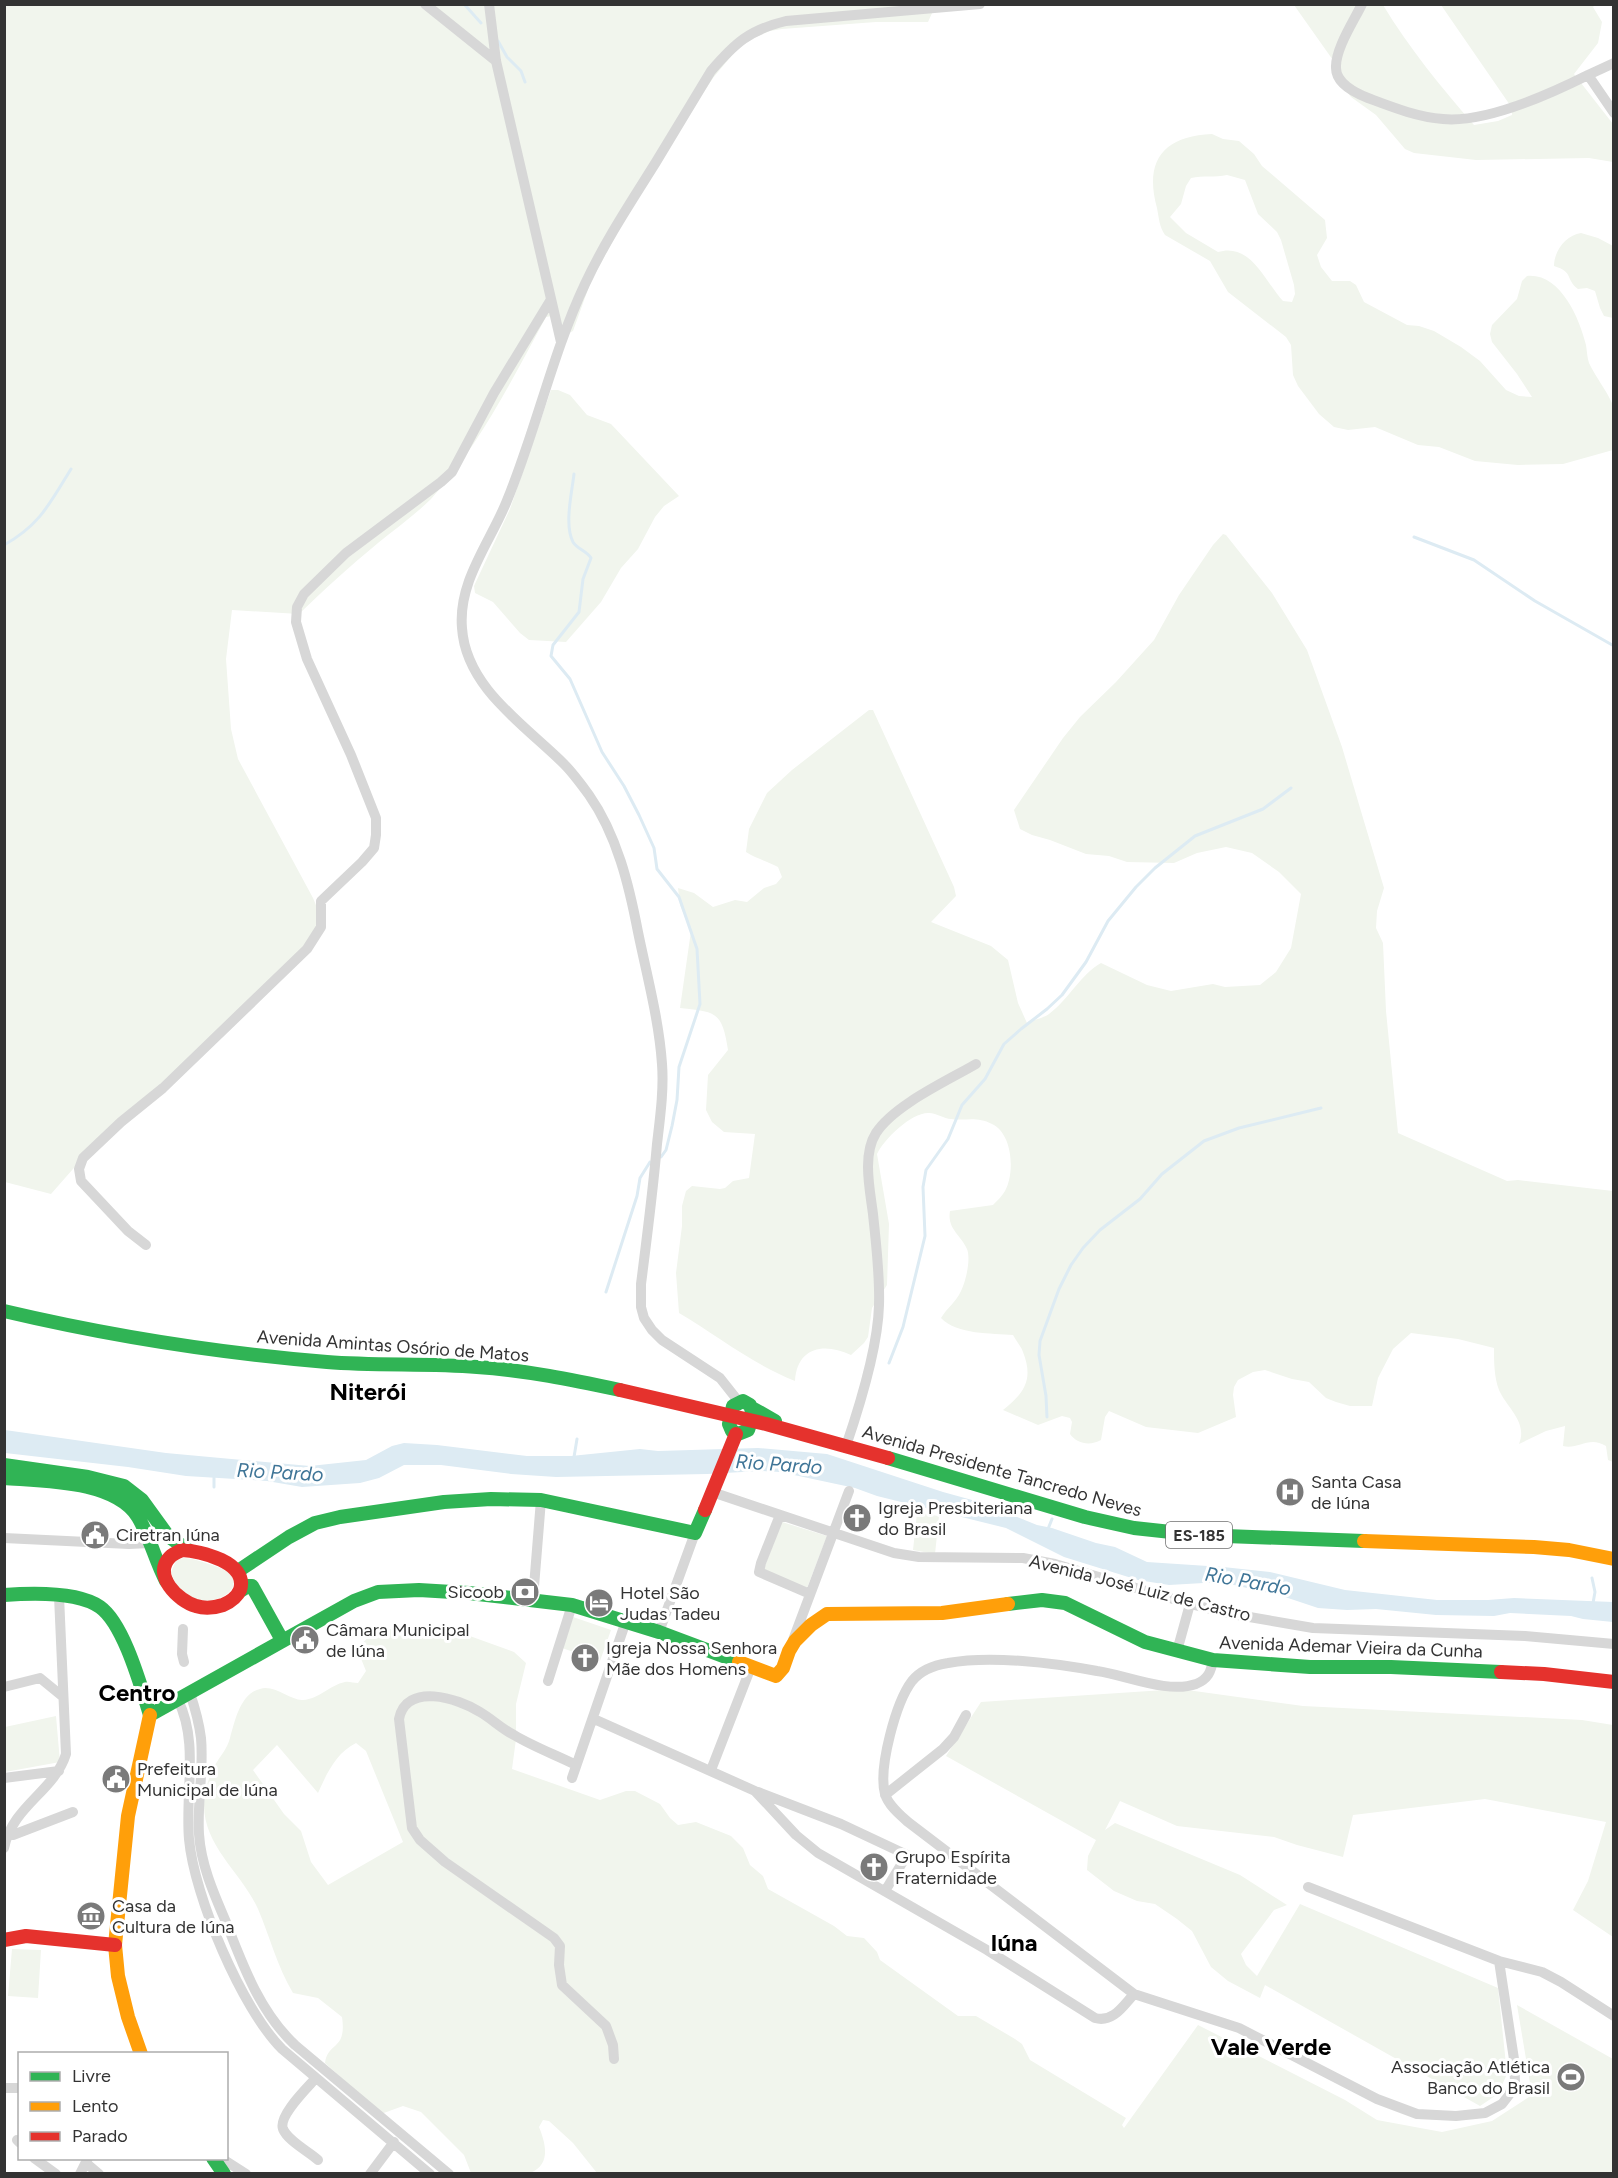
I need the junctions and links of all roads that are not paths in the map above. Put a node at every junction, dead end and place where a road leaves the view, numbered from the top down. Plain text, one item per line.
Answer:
1 (425, 4) edge
2 (489, 4) edge
3 (980, 4) edge
4 (1362, 4) edge
5 (496, 61) junction
6 (1614, 63) edge
7 (1588, 75) junction
8 (1614, 113) edge
9 (550, 301) junction
10 (561, 342) junction
11 (976, 1064) dead end
12 (146, 1245) dead end
13 (4, 1311) edge
14 (741, 1422) junction
15 (796, 1433) junction
16 (846, 1446) junction
17 (4, 1465) edge
18 (4, 1478) edge
19 (849, 1491) dead end
20 (712, 1492) junction
21 (541, 1500) junction
22 (780, 1515) junction
23 (834, 1532) junction
24 (695, 1533) junction
25 (4, 1538) edge
26 (150, 1543) junction
27 (188, 1550) junction
28 (1614, 1559) edge
29 (238, 1571) junction
30 (166, 1581) junction
31 (240, 1591) junction
32 (810, 1594) junction
33 (4, 1595) edge
34 (37, 1596) junction
35 (59, 1596) junction
36 (533, 1599) junction
37 (4, 1603) edge
38 (1190, 1604) junction
39 (573, 1605) junction
40 (627, 1621) junction
41 (183, 1629) dead end
42 (659, 1632) junction
43 (282, 1640) junction
44 (1614, 1644) edge
45 (790, 1649) junction
46 (1177, 1651) junction
47 (1213, 1660) junction
48 (184, 1662) dead end
49 (751, 1667) junction
50 (548, 1680) dead end
51 (1614, 1682) edge
52 (4, 1687) edge
53 (62, 1696) junction
54 (184, 1696) junction
55 (150, 1715) junction
56 (966, 1715) dead end
57 (594, 1719) junction
58 (576, 1765) junction
59 (711, 1770) junction
60 (59, 1771) junction
61 (4, 1778) edge
62 (572, 1778) dead end
63 (755, 1791) junction
64 (885, 1795) junction
65 (74, 1812) dead end
66 (7, 1834) junction
67 (4, 1848) edge
68 (1308, 1887) dead end
69 (885, 1891) junction
70 (4, 1940) edge
71 (115, 1945) junction
72 (1499, 1961) junction
73 (1134, 1994) junction
74 (1614, 2016) edge
75 (140, 2052) edge
76 (614, 2059) dead end
77 (315, 2079) junction
78 (394, 2142) junction
79 (36, 2160) edge
80 (214, 2160) edge
81 (224, 2160) edge
82 (318, 2160) dead end
83 (87, 2161) edge
84 (56, 2174) edge
85 (80, 2174) edge
86 (99, 2174) edge
87 (224, 2174) edge
88 (246, 2174) edge
89 (370, 2174) edge
90 (430, 2174) edge
91 (449, 2174) edge

1 - 5 street
2 - 5 street
3 - 10 street
4 - 7 street
5 - 9 street
6 - 7 street
7 - 8 street
9 - 10 street
9 - 12 street
10 - 14 street
11 - 16 street
13 - 14 street, Avenida Amintas Osório de Matos
14 - 15 street
14 - 15 street
14 - 20 street
15 - 16 street, Avenida Presidente Tancredo Neves / ES-185
16 - 28 street, Avenida Presidente Tancredo Neves / ES-185
17 - 27 street
18 - 26 street
19 - 23 street
20 - 22 street, Avenida José Luiz de Castro
20 - 24 street
21 - 24 street
21 - 29 street
21 - 36 street
22 - 23 street, Avenida José Luiz de Castro
22 - 32 street
23 - 32 street
23 - 38 street, Avenida José Luiz de Castro
24 - 42 street
25 - 26 street
26 - 30 street
27 - 29 street
27 - 30 street
29 - 31 street
30 - 31 street
31 - 43 street
32 - 45 street
33 - 34 street
34 - 35 street
34 - 37 street
35 - 53 street
35 - 55 street
36 - 39 street
36 - 43 street
38 - 44 street, Avenida José Luiz de Castro
38 - 46 street
39 - 40 street
39 - 50 street
40 - 42 street
40 - 57 street
41 - 48 street
42 - 49 street
43 - 54 street
45 - 46 street, Avenida Ademar Vieira da Cunha
45 - 49 street
46 - 47 street, Avenida Ademar Vieira da Cunha
47 - 51 street, Avenida Ademar Vieira da Cunha
47 - 64 street
49 - 59 street
52 - 53 street
53 - 60 street
54 - 55 street
54 - 77 street
54 - 91 street
55 - 71 street
56 - 64 street
57 - 58 street
57 - 59 street
58 - 62 street
58 - 76 street
59 - 63 street
60 - 61 street
60 - 66 street
63 - 69 street
63 - 69 street
64 - 73 street
65 - 66 street
66 - 67 street
68 - 72 street
69 - 73 street
70 - 71 street
71 - 75 street
72 - 73 street
72 - 74 street
77 - 78 street
77 - 82 street
78 - 89 street
78 - 90 street
79 - 84 street
80 - 87 street
81 - 88 street
83 - 85 street
83 - 86 street

